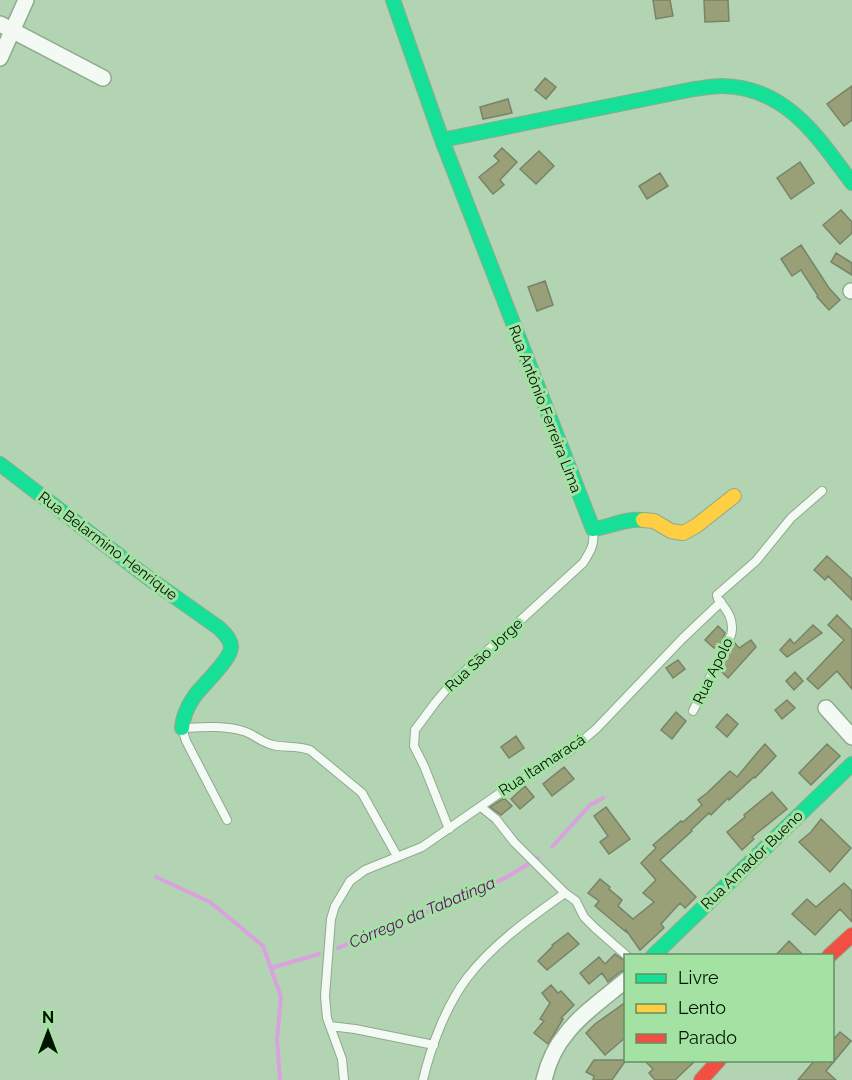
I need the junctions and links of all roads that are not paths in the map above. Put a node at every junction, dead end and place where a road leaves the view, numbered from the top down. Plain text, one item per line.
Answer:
1 (26, 0) edge
2 (393, 0) edge
3 (6, 27) edge
4 (0, 58) edge
5 (103, 78) dead end
6 (441, 140) junction
7 (852, 183) edge
8 (0, 464) edge
9 (822, 491) dead end
10 (734, 496) dead end
11 (593, 529) junction
12 (719, 600) junction
13 (826, 708) dead end
14 (693, 711) dead end
15 (182, 728) junction
16 (852, 736) edge
17 (852, 764) edge
18 (481, 807) junction
19 (227, 820) dead end
20 (448, 829) junction
21 (397, 856) junction
22 (565, 893) junction
23 (852, 935) edge
24 (625, 954) edge
25 (655, 954) edge
26 (832, 954) edge
27 (624, 982) edge
28 (330, 1026) junction
29 (434, 1045) junction
30 (716, 1062) edge
31 (344, 1080) edge
32 (423, 1080) edge
33 (544, 1080) edge
34 (701, 1080) edge

1 - 3 street
2 - 6 street, Rua Antônio Ferreira Lima
3 - 4 street
3 - 5 street
6 - 7 street
6 - 11 street, Rua Antônio Ferreira Lima
8 - 15 street, Rua Belarmino Henrique
9 - 12 lane, Rua Itamaracá
10 - 11 street
11 - 20 lane, Rua São Jorge
12 - 14 lane, Rua Apolo
12 - 18 lane, Rua Itamaracá
13 - 16 street
15 - 19 lane
15 - 21 lane
17 - 25 street, Rua Amador Bueno
18 - 20 lane, Rua Itamaracá
18 - 22 lane
20 - 21 lane, Rua Itamaracá
21 - 28 lane, Rua Itamaracá
22 - 24 lane
22 - 29 lane
23 - 26 street
27 - 33 street
28 - 29 lane
28 - 31 lane
29 - 32 lane
30 - 34 street

